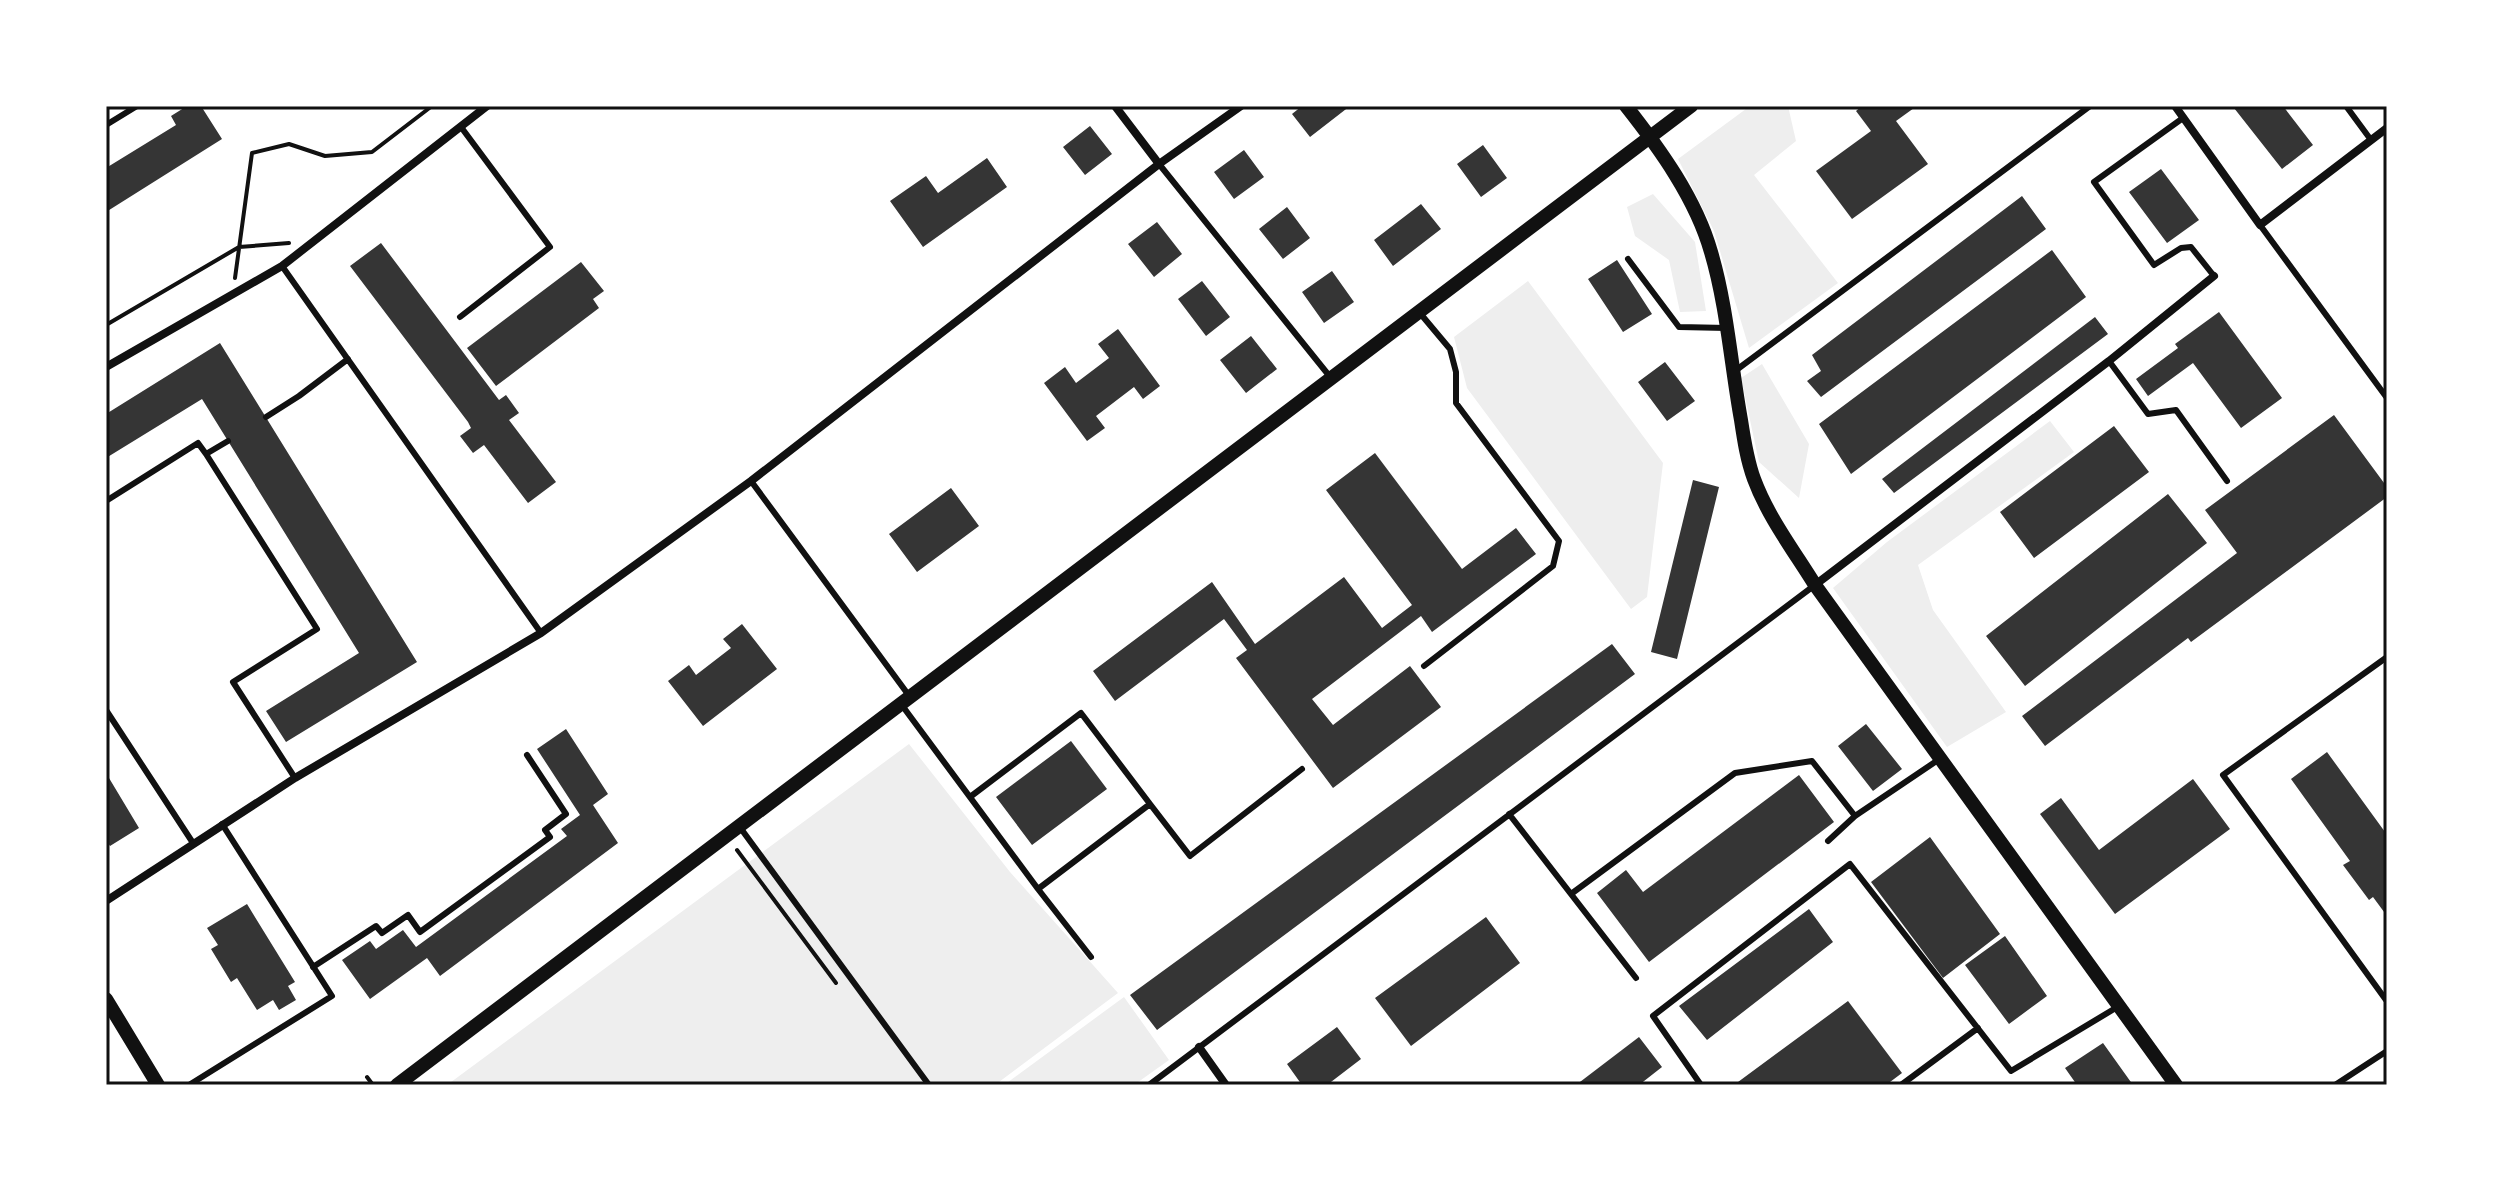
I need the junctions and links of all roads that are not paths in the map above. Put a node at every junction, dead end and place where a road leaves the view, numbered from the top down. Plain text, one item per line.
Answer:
1 (137, 106) edge
2 (487, 106) edge
3 (1115, 106) edge
4 (1241, 106) edge
5 (1626, 106) edge
6 (1691, 106) edge
7 (2090, 106) edge
8 (2175, 106) edge
9 (2346, 106) edge
10 (2183, 118) junction
11 (106, 125) edge
12 (461, 127) junction
13 (2387, 128) edge
14 (1650, 136) junction
15 (2371, 140) junction
16 (1159, 164) junction
17 (2260, 225) junction
18 (1628, 259) dead end
19 (282, 266) junction
20 (2214, 276) joint
21 (1419, 312) junction
22 (460, 317) dead end
23 (1727, 328) junction
24 (348, 359) junction
25 (2109, 361) junction
26 (106, 367) edge
27 (1733, 374) junction
28 (1331, 378) junction
29 (2387, 398) edge
30 (266, 417) dead end
31 (228, 441) dead end
32 (206, 454) junction
33 (751, 481) junction
34 (2227, 481) dead end
35 (106, 501) edge
36 (1815, 585) junction
37 (541, 633) junction
38 (2387, 657) edge
39 (1424, 666) dead end
40 (906, 700) junction
41 (106, 710) edge
42 (527, 755) dead end
43 (1940, 758) junction
44 (1302, 769) dead end
45 (295, 778) junction
46 (970, 797) junction
47 (1150, 804) junction
48 (1509, 814) junction
49 (1855, 816) junction
50 (222, 824) junction
51 (739, 826) junction
52 (1828, 841) dead end
53 (193, 843) junction
54 (1038, 889) junction
55 (1571, 894) junction
56 (106, 901) edge
57 (1091, 957) dead end
58 (313, 967) junction
59 (1636, 978) dead end
60 (106, 999) edge
61 (2386, 1000) edge
62 (2119, 1006) junction
63 (1978, 1028) junction
64 (1199, 1047) junction
65 (2387, 1051) edge
66 (158, 1085) edge
67 (189, 1085) edge
68 (397, 1085) edge
69 (929, 1085) edge
70 (1149, 1085) edge
71 (1226, 1085) edge
72 (1701, 1085) edge
73 (1901, 1085) edge
74 (2176, 1085) edge
75 (2335, 1085) edge

1 - 11 lane
2 - 12 street
3 - 16 street
4 - 16 street
5 - 14 street
6 - 14 street
7 - 27 lane
8 - 10 street
9 - 15 lane
10 - 17 street
10 - 20 lane
12 - 19 street
12 - 22 lane
13 - 15 street
14 - 21 street
14 - 23 street
15 - 17 street
16 - 28 lane
16 - 33 street
17 - 29 lane
18 - 23 lane
19 - 24 lane
19 - 26 street
20 - 25 street
21 - 28 street
21 - 39 lane
23 - 27 street
24 - 30 lane
24 - 37 lane
25 - 34 lane
25 - 36 street
27 - 36 street
28 - 40 street
31 - 32 lane
32 - 35 lane
32 - 45 lane
33 - 37 street
33 - 40 lane
36 - 43 street
36 - 48 lane
37 - 45 street
38 - 61 lane
40 - 46 lane
40 - 51 street
41 - 53 lane
42 - 58 lane
43 - 49 lane
43 - 62 street
44 - 47 lane
45 - 50 street
46 - 47 lane
46 - 54 lane
47 - 54 lane
48 - 55 lane
48 - 64 lane
49 - 52 lane
49 - 55 lane
50 - 53 street
50 - 58 lane
51 - 68 street
51 - 69 lane
53 - 56 street
54 - 57 lane
55 - 59 lane
58 - 67 lane
60 - 66 street
62 - 63 lane
62 - 74 street
63 - 72 lane
63 - 73 lane
64 - 70 lane
64 - 71 street
65 - 75 lane

